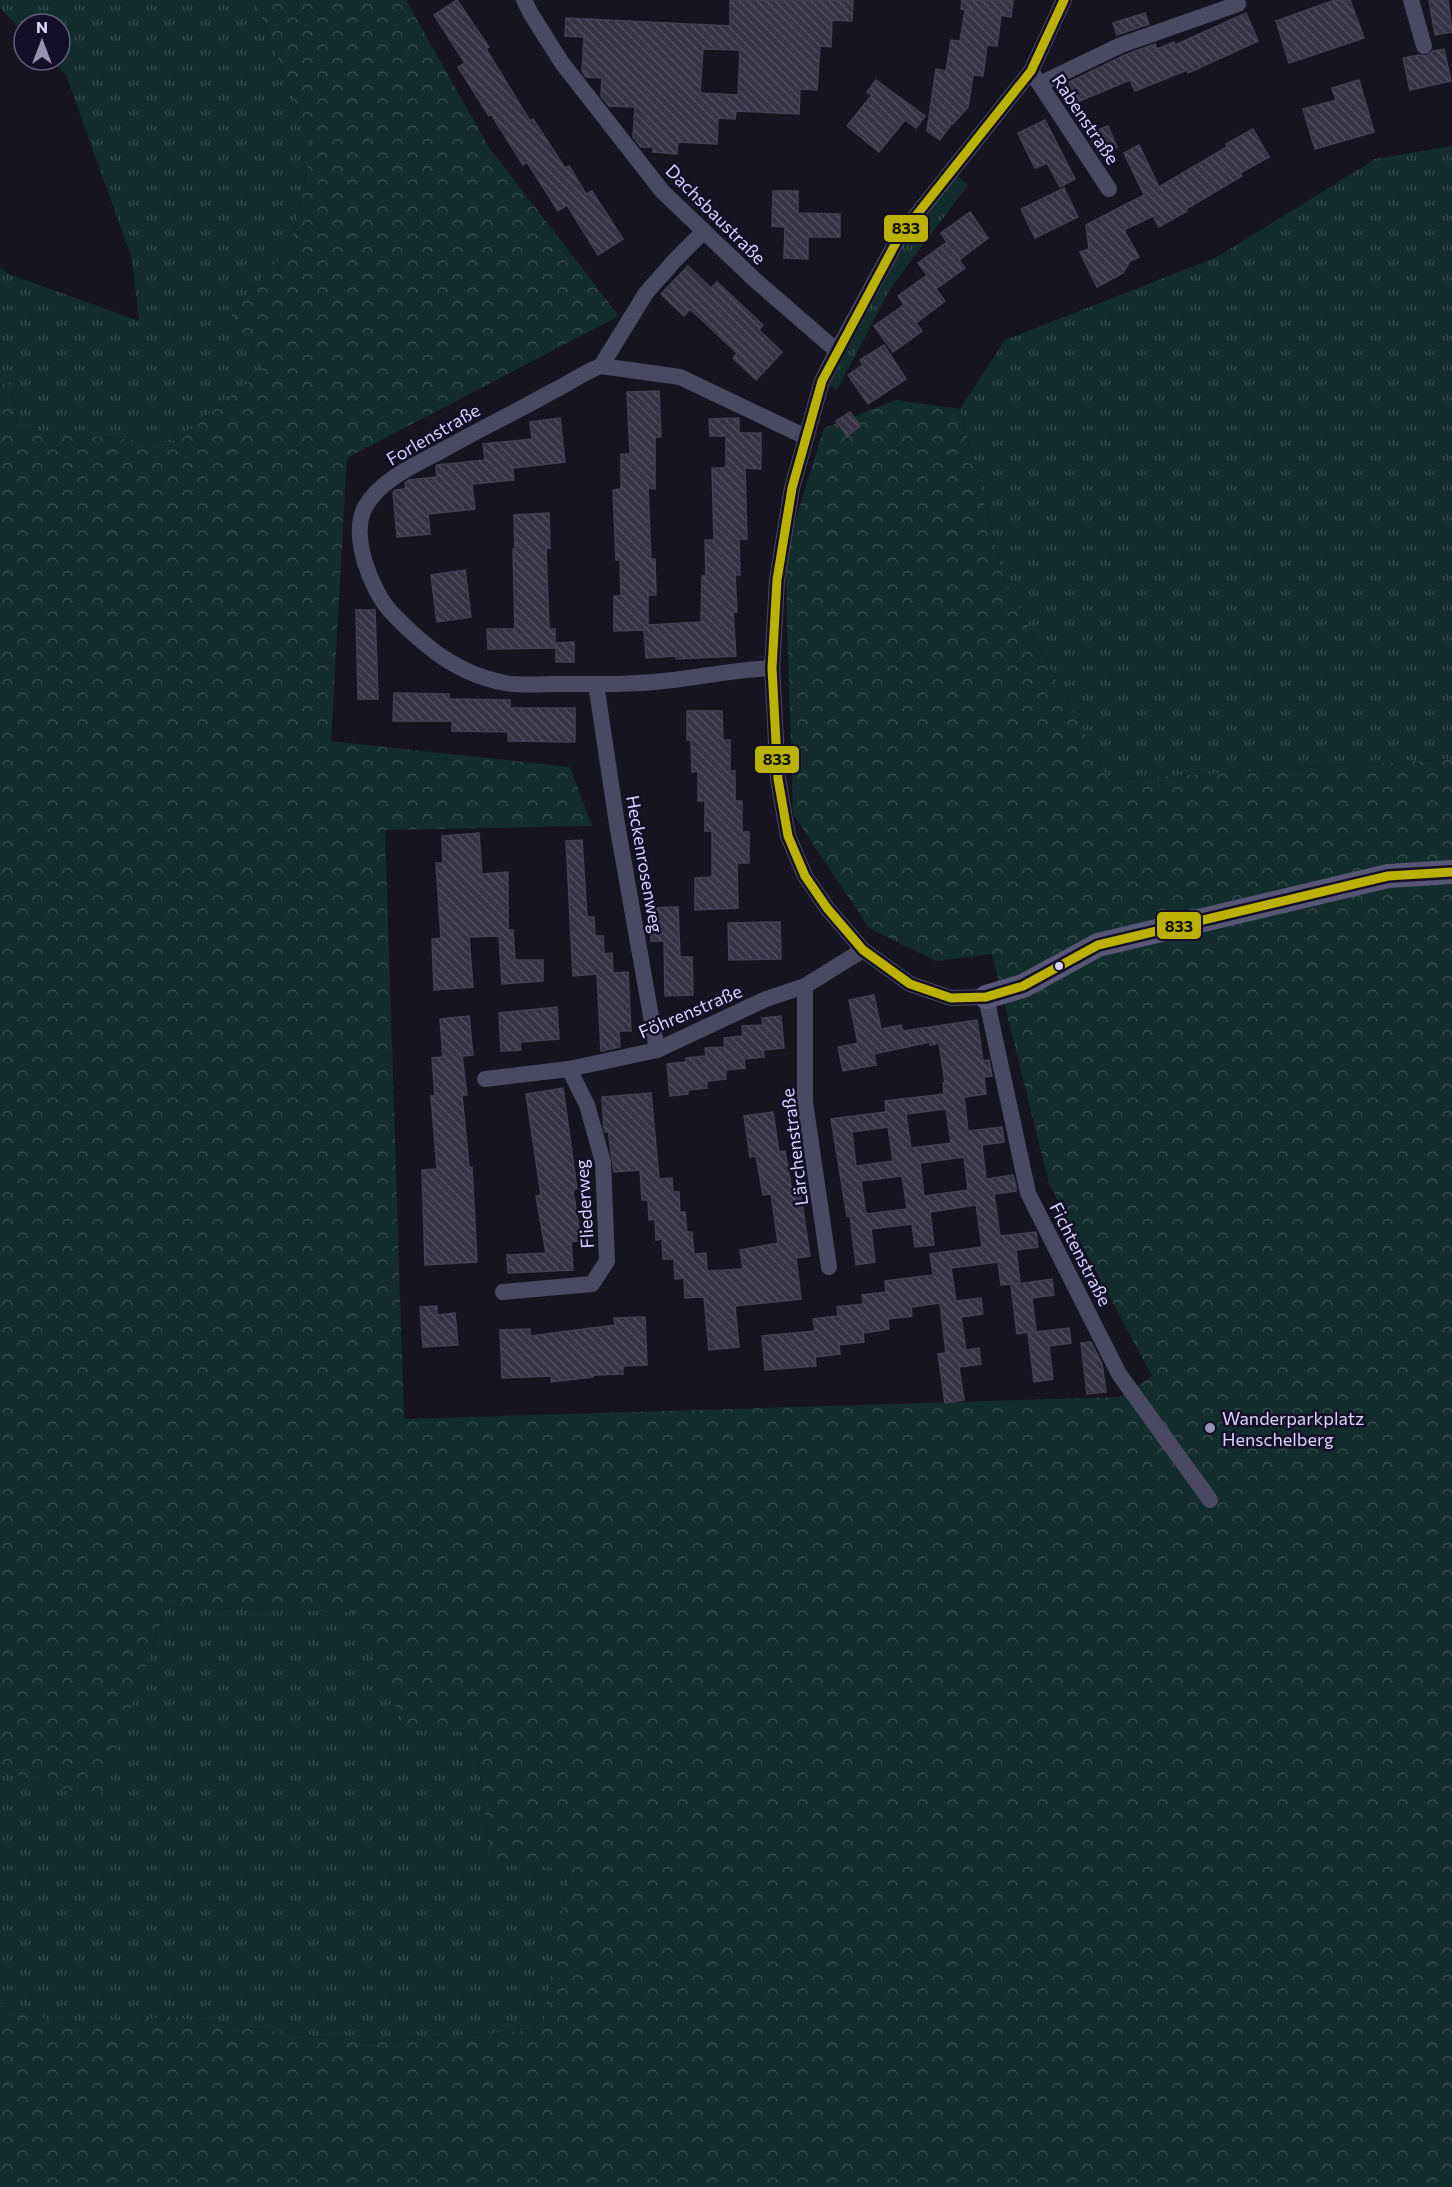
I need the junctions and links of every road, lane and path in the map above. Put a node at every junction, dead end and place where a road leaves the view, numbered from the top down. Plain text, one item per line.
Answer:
1 (524, 0) edge
2 (1064, 0) edge
3 (1411, 0) edge
4 (1238, 4) dead end
5 (1424, 46) dead end
6 (1035, 77) junction
7 (1109, 189) dead end
8 (704, 231) junction
9 (837, 351) junction
10 (601, 366) junction
11 (806, 436) junction
12 (772, 668) junction
13 (596, 684) junction
14 (1452, 872) edge
15 (863, 950) junction
16 (805, 986) junction
17 (986, 997) junction
18 (657, 1050) junction
19 (569, 1069) junction
20 (485, 1079) dead end
21 (829, 1267) dead end
22 (503, 1292) dead end
23 (1210, 1500) dead end

1 - 8 street, Dachsbaustraße
2 - 6 street
3 - 5 street
4 - 6 street
6 - 7 street, Rabenstraße
6 - 9 street
8 - 9 street, Dachsbaustraße
8 - 10 street
9 - 11 street
10 - 11 street
10 - 13 street, Forlenstraße
11 - 12 street
12 - 13 street, Forlenstraße
12 - 15 street
13 - 18 street, Heckenrosenweg
14 - 17 street
15 - 16 street, Föhrenstraße
15 - 17 street
16 - 18 street, Föhrenstraße
16 - 21 street, Lärchenstraße
17 - 23 street, Fichtenstraße
18 - 19 street, Föhrenstraße
19 - 20 street, Föhrenstraße
19 - 22 street, Fliederweg

